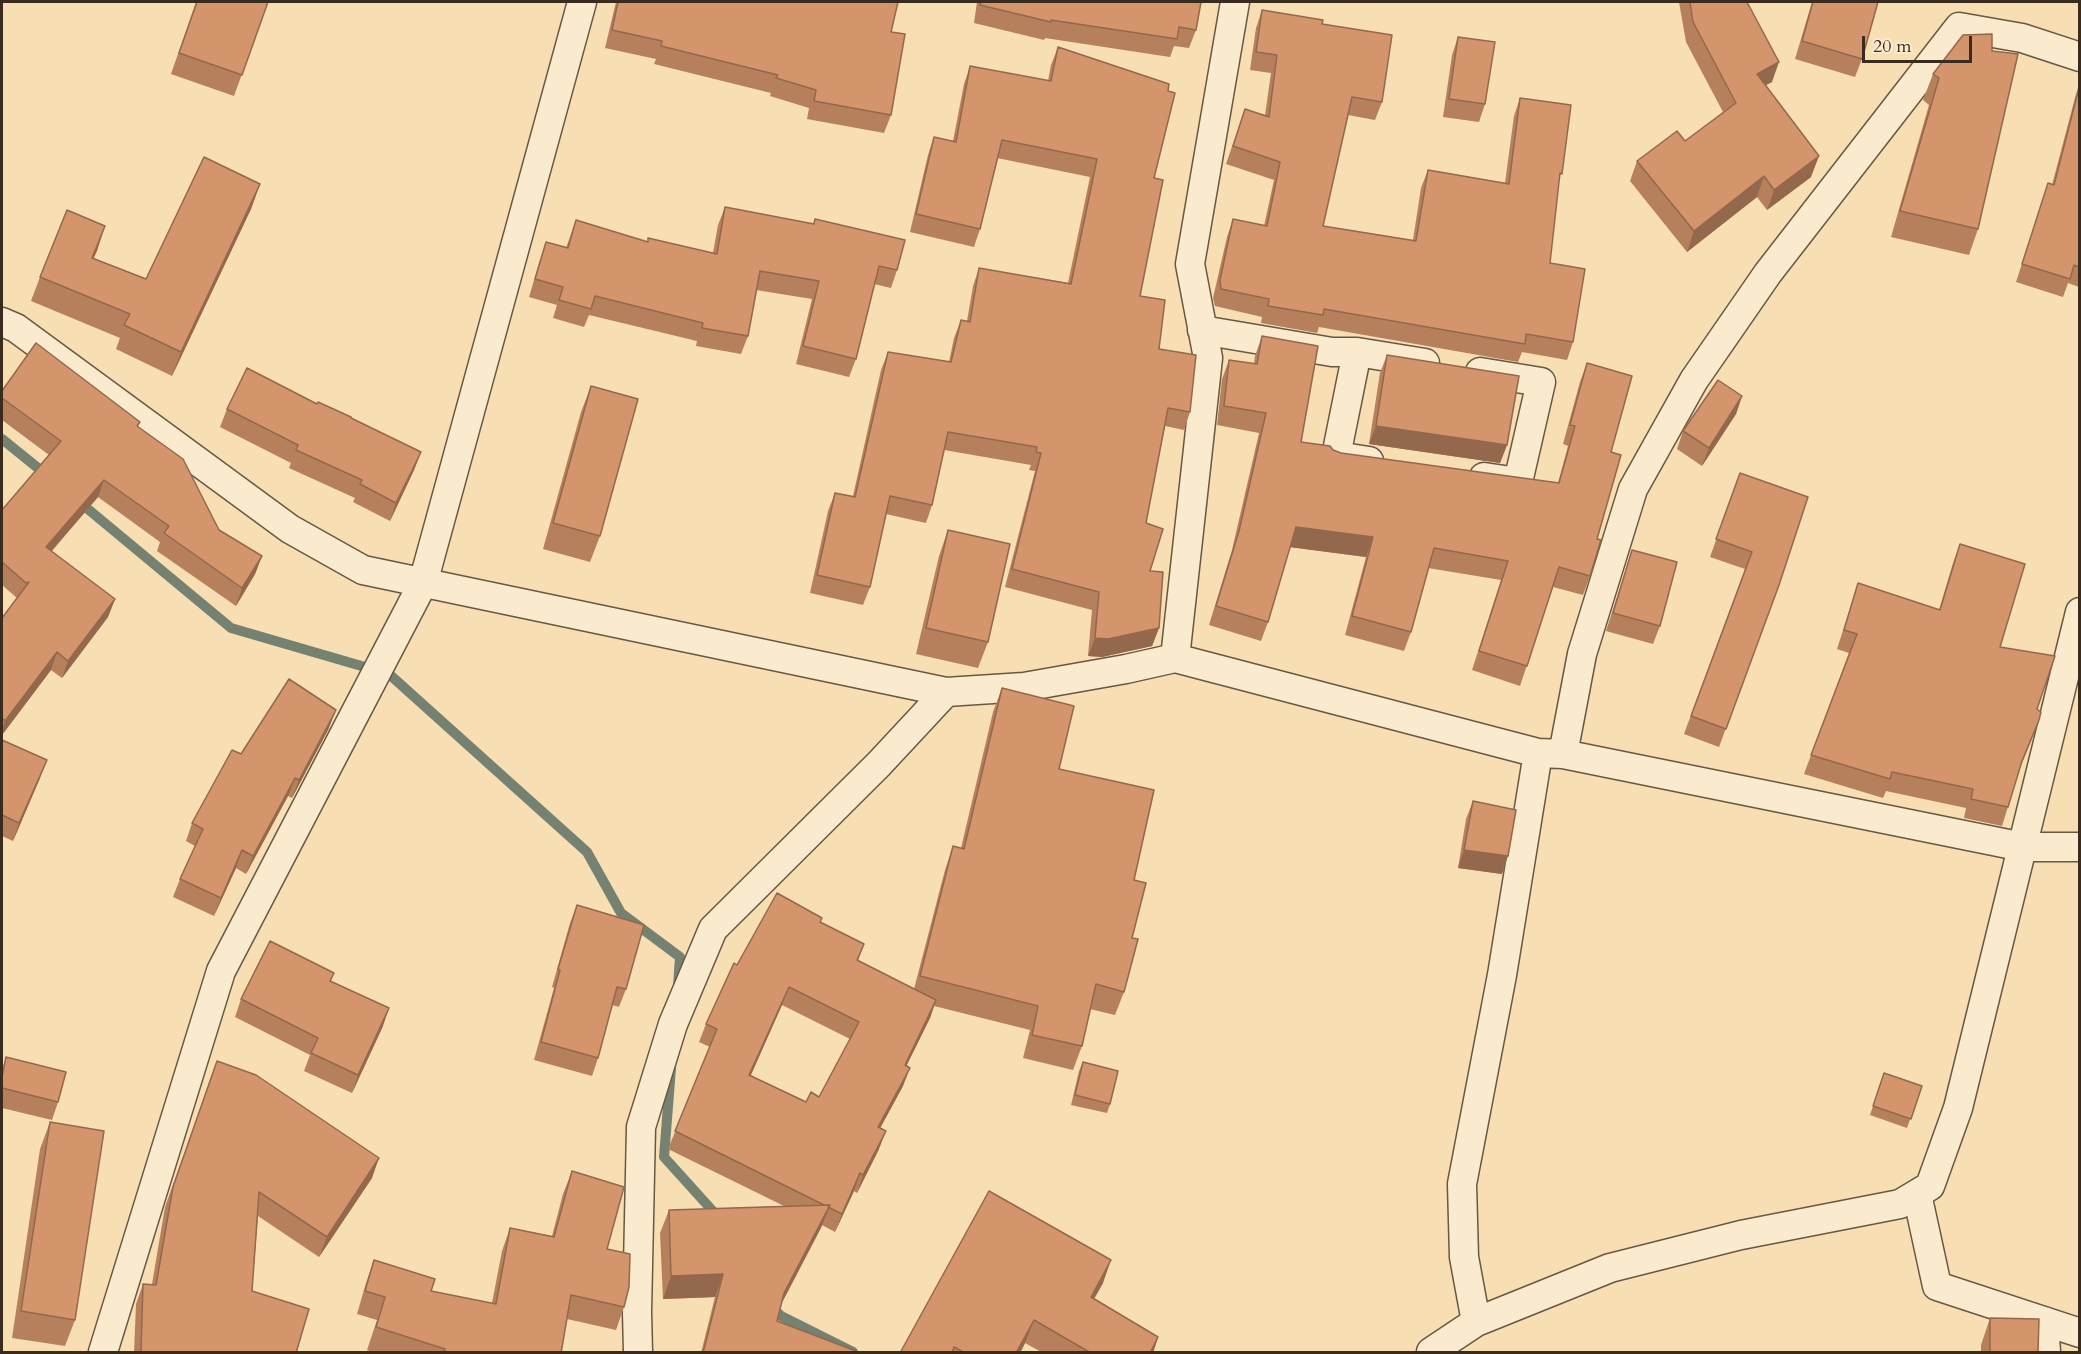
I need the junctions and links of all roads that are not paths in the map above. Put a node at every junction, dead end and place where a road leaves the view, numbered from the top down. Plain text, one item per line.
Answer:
1 (582, 2) edge
2 (1235, 2) edge
3 (2079, 57) edge
4 (2, 322) edge
5 (1202, 330) junction
6 (1357, 352) junction
7 (1393, 464) edge
8 (1461, 474) edge
9 (423, 583) junction
10 (2079, 612) edge
11 (1175, 658) junction
12 (946, 692) junction
13 (1550, 754) junction
14 (2023, 847) junction
15 (2079, 847) edge
16 (1917, 1194) junction
17 (1476, 1322) junction
18 (2044, 1322) junction
19 (2079, 1333) edge
20 (104, 1353) edge
21 (638, 1353) edge
22 (1431, 1353) edge
23 (2046, 1353) edge

1 - 9 street
2 - 5 street
3 - 13 street
4 - 9 street
5 - 6 street
5 - 11 street
6 - 7 street
6 - 8 street
9 - 12 street
9 - 20 street
10 - 14 street
11 - 12 street
11 - 13 street
12 - 21 street
13 - 14 street
13 - 17 street
14 - 15 street
14 - 16 street
16 - 17 street
16 - 18 street
17 - 22 street
18 - 19 street
18 - 23 street

